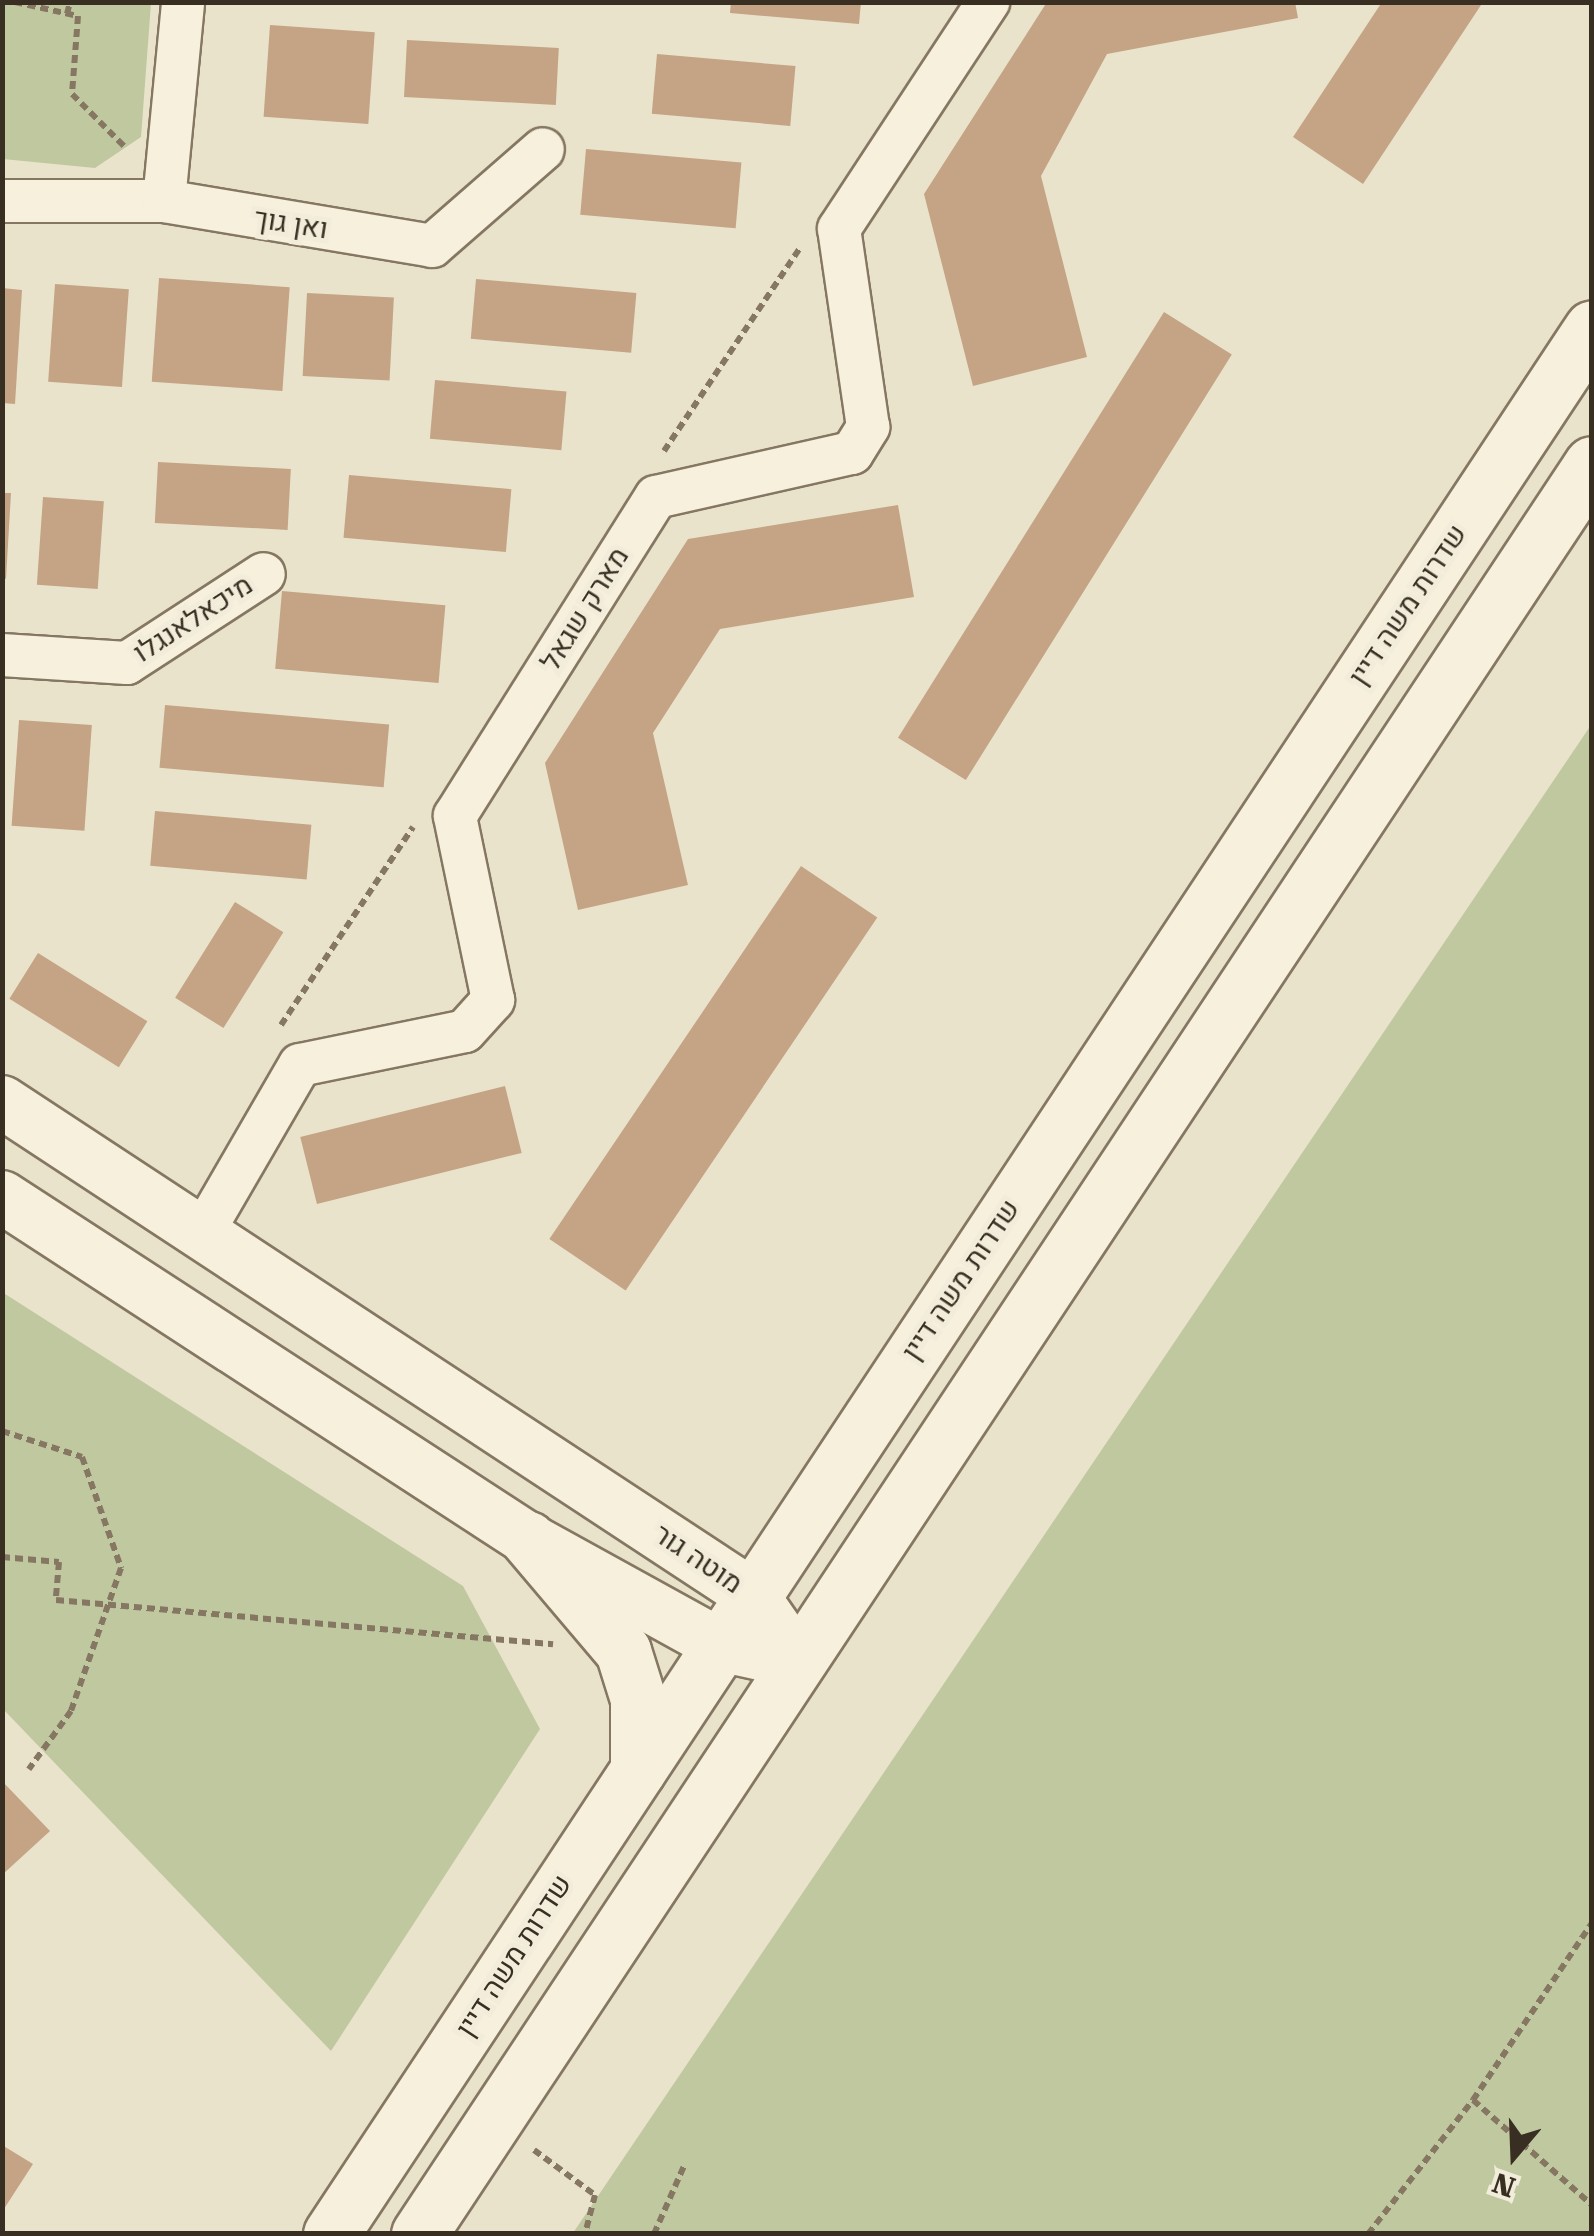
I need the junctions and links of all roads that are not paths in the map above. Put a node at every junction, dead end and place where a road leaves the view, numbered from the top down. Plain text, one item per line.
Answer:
1 (183, 2) edge
2 (988, 2) edge
3 (543, 149) dead end
4 (166, 184) junction
5 (2, 201) edge
6 (1592, 328) edge
7 (1592, 464) edge
8 (264, 574) dead end
9 (2, 656) edge
10 (2, 1102) edge
11 (2, 1196) edge
12 (203, 1232) junction
13 (528, 1539) junction
14 (752, 1596) junction
15 (720, 1645) junction
16 (798, 1662) junction
17 (638, 1770) junction
18 (331, 2234) edge
19 (420, 2234) edge

1 - 4 street
2 - 12 street, מארק שגאל
3 - 4 street, ואן גוך
4 - 5 street, ואן גוך
6 - 14 main road, שדרות משה דיין
7 - 16 main road
8 - 9 street, מיכאלאנגלו
10 - 12 street, מוטה גור
11 - 13 street
12 - 14 street, מוטה גור
13 - 15 street
13 - 17 main road
14 - 15 main road, שדרות משה דיין
14 - 16 street, מוטה גור
15 - 16 street
15 - 17 main road, שדרות משה דיין
16 - 19 main road
17 - 18 main road, שדרות משה דיין

